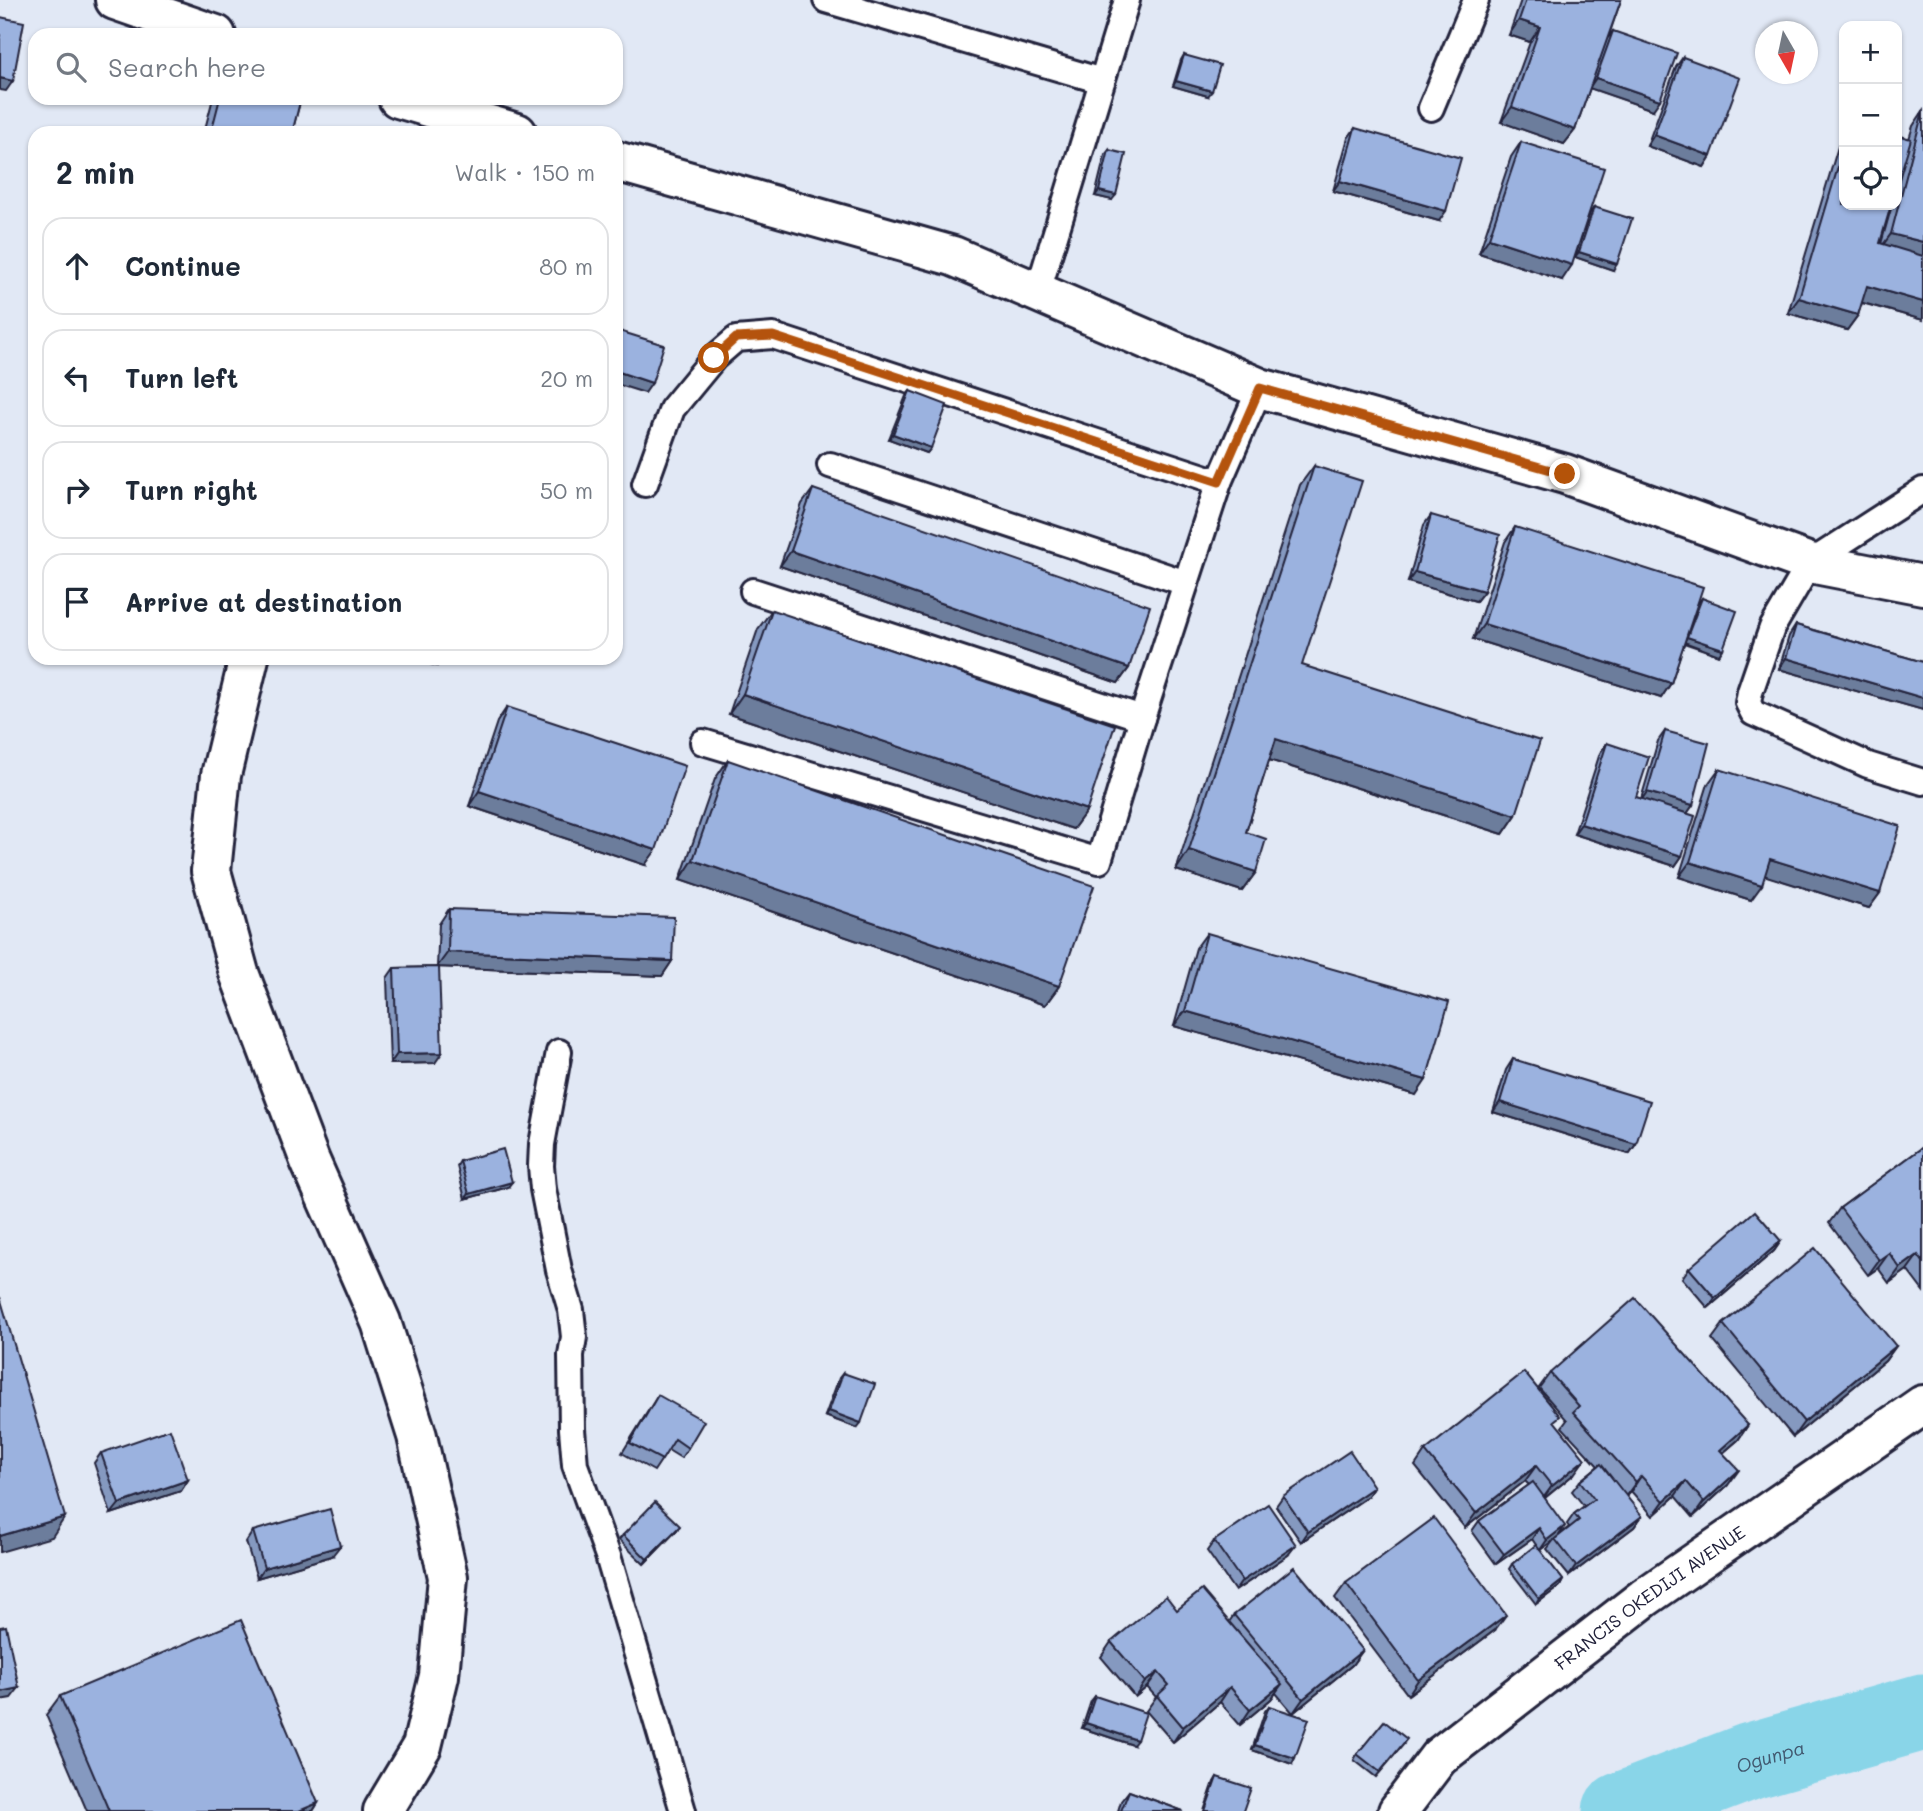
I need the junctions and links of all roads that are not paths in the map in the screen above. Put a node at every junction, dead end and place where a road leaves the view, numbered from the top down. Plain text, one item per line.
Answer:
1 (115, 0) edge
2 (827, 0) edge
3 (1127, 0) edge
4 (1476, 0) edge
5 (196, 28) edge
6 (1102, 81) junction
7 (1431, 108) dead end
8 (409, 112) edge
9 (481, 126) edge
10 (623, 163) edge
11 (1038, 291) junction
12 (1260, 388) junction
13 (830, 465) dead end
14 (1219, 482) junction
15 (645, 484) dead end
16 (1923, 491) edge
17 (1810, 563) junction
18 (1186, 583) junction
19 (1923, 585) edge
20 (753, 591) dead end
21 (247, 665) edge
22 (1142, 718) junction
23 (703, 742) dead end
24 (1923, 782) edge
25 (559, 1052) dead end
26 (1923, 1405) edge
27 (383, 1811) edge
28 (684, 1811) edge
29 (1398, 1811) edge

1 - 5 street
2 - 6 lane
3 - 6 lane
4 - 7 lane
6 - 11 lane
8 - 9 street
10 - 11 street
11 - 12 street
12 - 14 lane
12 - 17 street
13 - 18 lane
14 - 15 lane
14 - 18 lane
16 - 17 lane
17 - 19 street
17 - 24 lane
18 - 22 lane
20 - 22 lane
21 - 27 street
22 - 23 lane
25 - 28 lane
26 - 29 street, FRANCIS OKEDIJI AVENUE

